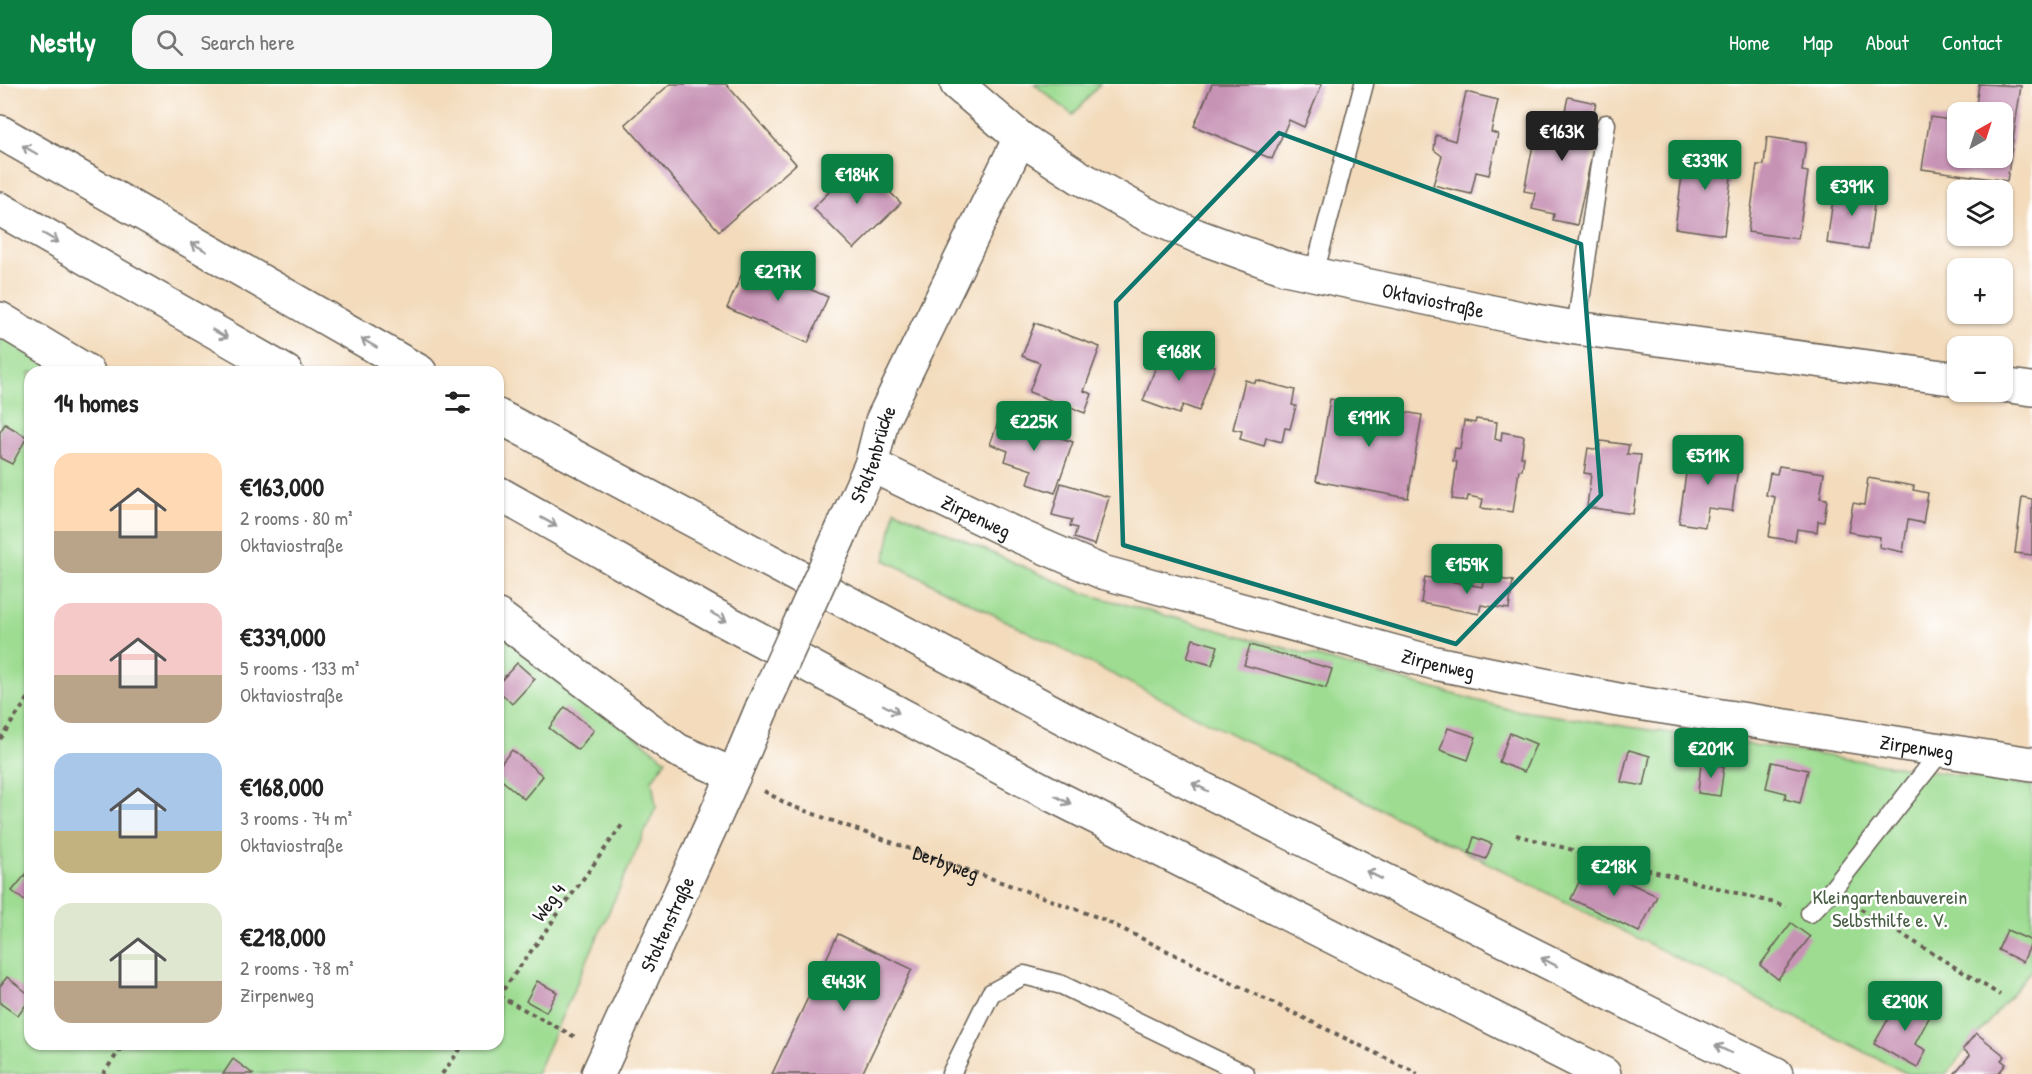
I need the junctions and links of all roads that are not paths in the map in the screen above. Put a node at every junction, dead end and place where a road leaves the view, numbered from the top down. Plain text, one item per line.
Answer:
1 (957, 84) edge
2 (1364, 84) edge
3 (1606, 124) dead end
4 (0, 132) edge
5 (1020, 138) junction
6 (0, 208) edge
7 (1314, 274) junction
8 (0, 319) edge
9 (1576, 328) junction
10 (78, 366) edge
11 (276, 366) edge
12 (410, 366) edge
13 (1947, 378) edge
14 (2013, 386) edge
15 (2032, 389) edge
16 (504, 419) edge
17 (872, 465) junction
18 (504, 496) edge
19 (504, 620) edge
20 (1942, 750) junction
21 (2032, 764) edge
22 (734, 775) junction
23 (1810, 913) road end
24 (602, 1064) edge
25 (951, 1074) edge
26 (1245, 1074) edge
27 (1604, 1074) edge
28 (1776, 1074) edge

1 - 5 main road, Oktaviostraße
2 - 7 lane
3 - 9 lane
12 -> 4 main road
5 - 7 main road, Oktaviostraße
5 - 17 main road, Stoltenbrücke
6 -> 11 main road
7 - 9 main road, Oktaviostraße
8 - 10 main road
9 - 13 main road, Oktaviostraße
14 - 15 main road
28 -> 16 main road
17 - 20 main road, Zirpenweg
17 - 22 main road, Stoltenbrücke, bridge
18 -> 27 main road
19 - 22 main road
20 - 21 main road, Zirpenweg
20 - 23 lane
22 - 24 main road, Stoltenstraße
25 - 26 lane

